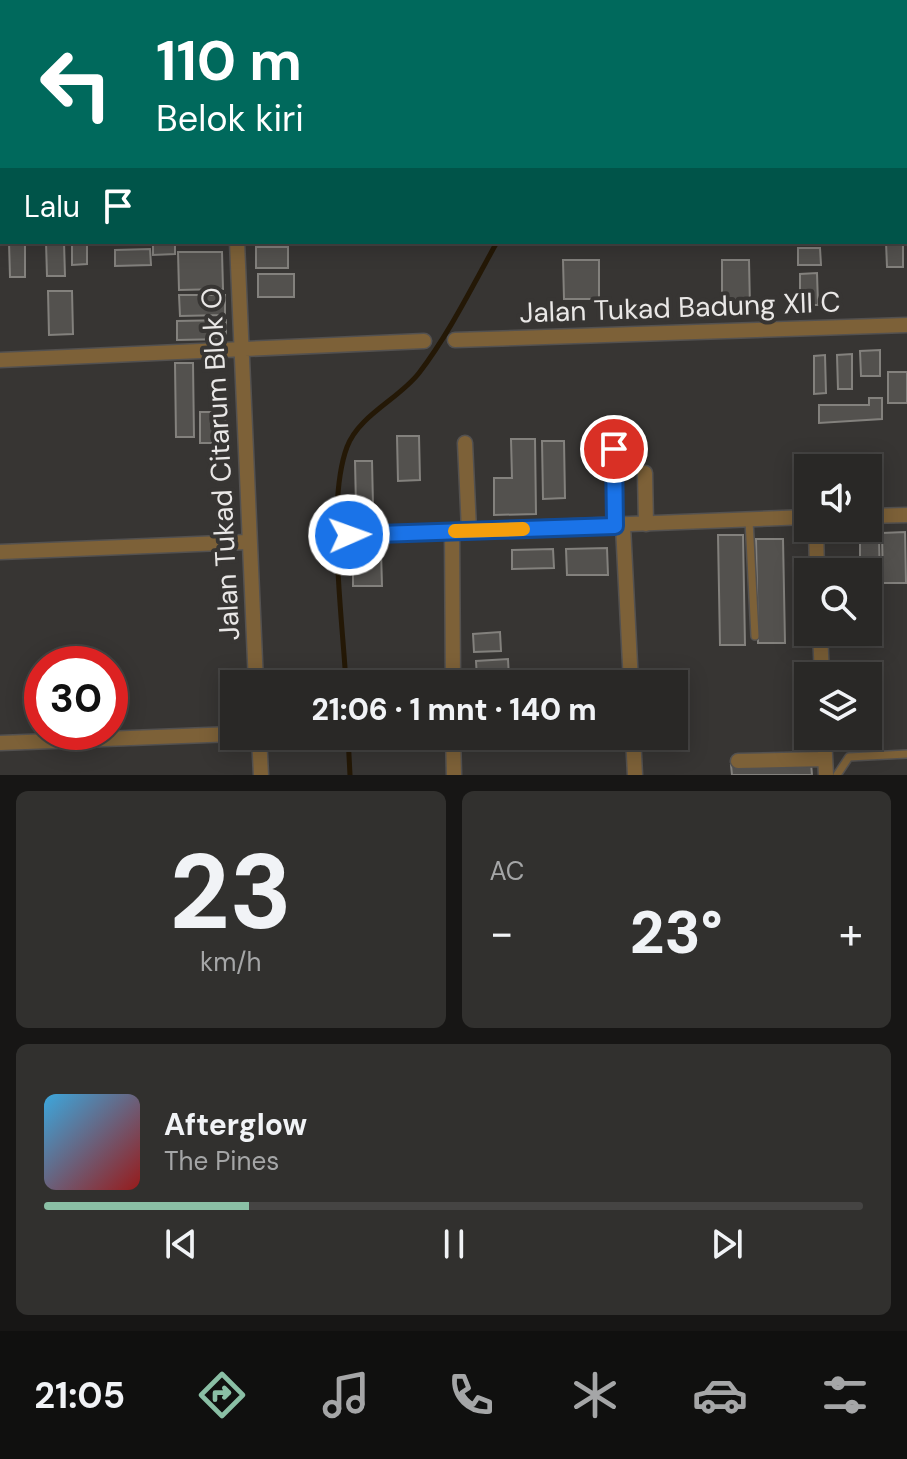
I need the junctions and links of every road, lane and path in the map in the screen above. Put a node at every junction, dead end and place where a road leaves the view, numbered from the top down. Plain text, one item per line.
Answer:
1 (237, 244) edge
2 (907, 325) edge
3 (455, 340) dead end
4 (424, 341) dead end
5 (240, 348) junction
6 (0, 360) edge
7 (465, 443) dead end
8 (614, 449) dead end
9 (645, 473) dead end
10 (907, 515) edge
11 (882, 516) edge
12 (794, 518) edge
13 (749, 520) junction
14 (646, 524) junction
15 (619, 526) junction
16 (469, 530) junction
17 (452, 531) junction
18 (349, 535) dead end
19 (247, 542) junction
20 (0, 552) edge
21 (755, 636) dead end
22 (255, 670) edge
23 (453, 670) edge
24 (630, 670) edge
25 (220, 734) edge
26 (128, 735) edge
27 (24, 741) edge
28 (0, 743) edge
29 (260, 750) edge
30 (453, 750) edge
31 (634, 750) edge
32 (825, 750) edge
33 (907, 754) edge
34 (825, 759) junction
35 (738, 761) dead end
36 (261, 775) edge
37 (454, 775) edge
38 (635, 775) edge
39 (826, 775) edge
40 (837, 775) edge

1 - 5 street, Jalan Tukad Citarum Blok O
2 - 3 street, Jalan Tukad Badung XII C
4 - 5 street
5 - 6 street
5 - 19 street, Jalan Tukad Citarum Blok O
7 - 16 street
8 - 15 street
9 - 14 street
10 - 11 street
12 - 13 street
13 - 14 street
13 - 21 lane
14 - 15 street
15 - 16 street
15 - 24 street
16 - 17 street
17 - 18 street
17 - 23 street
19 - 20 street
19 - 22 street, Jalan Tukad Citarum Blok O
25 - 26 street
27 - 28 street
29 - 36 street
30 - 37 street
31 - 38 street
32 - 34 street
33 - 40 lane
34 - 35 street
34 - 39 street

